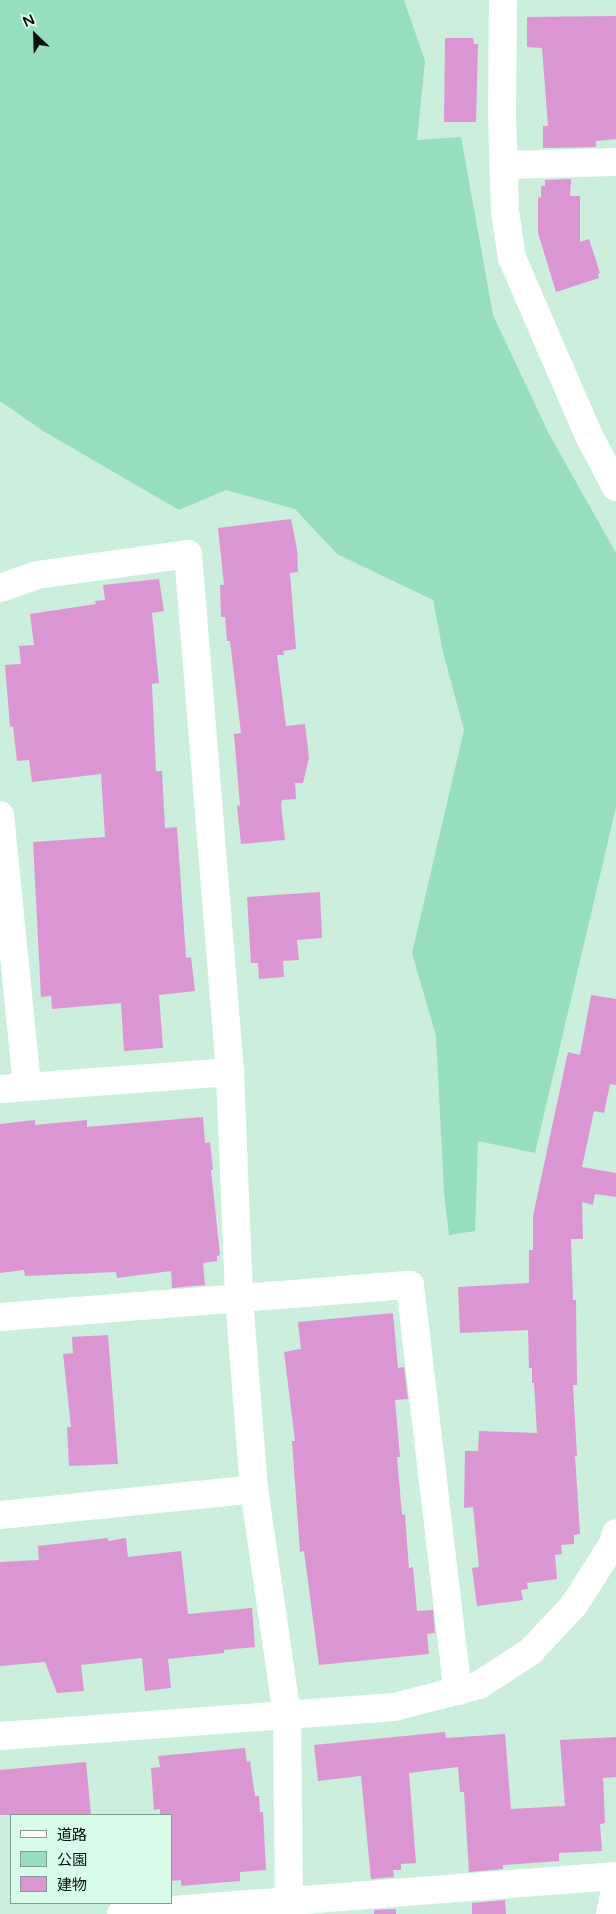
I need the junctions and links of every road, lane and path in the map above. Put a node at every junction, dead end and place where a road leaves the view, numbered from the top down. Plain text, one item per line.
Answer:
1 (503, 0) edge
2 (616, 162) edge
3 (504, 165) junction
4 (616, 487) edge
5 (0, 588) edge
6 (0, 816) edge
7 (230, 1072) junction
8 (27, 1087) junction
9 (0, 1089) edge
10 (239, 1298) junction
11 (0, 1317) edge
12 (254, 1489) junction
13 (0, 1515) edge
14 (616, 1532) edge
15 (458, 1691) junction
16 (287, 1714) junction
17 (0, 1736) edge
18 (616, 1876) edge
19 (616, 1886) edge
20 (288, 1908) edge
21 (121, 1914) edge
22 (610, 1914) edge

1 - 3 street
2 - 3 street
3 - 4 street
5 - 7 street
6 - 8 street
7 - 8 street
7 - 10 street
8 - 9 street
10 - 11 street
10 - 12 street
10 - 15 street
12 - 13 street
12 - 16 street
14 - 15 street
15 - 16 street
16 - 17 street
16 - 20 street
18 - 20 street
19 - 22 street
20 - 21 street

